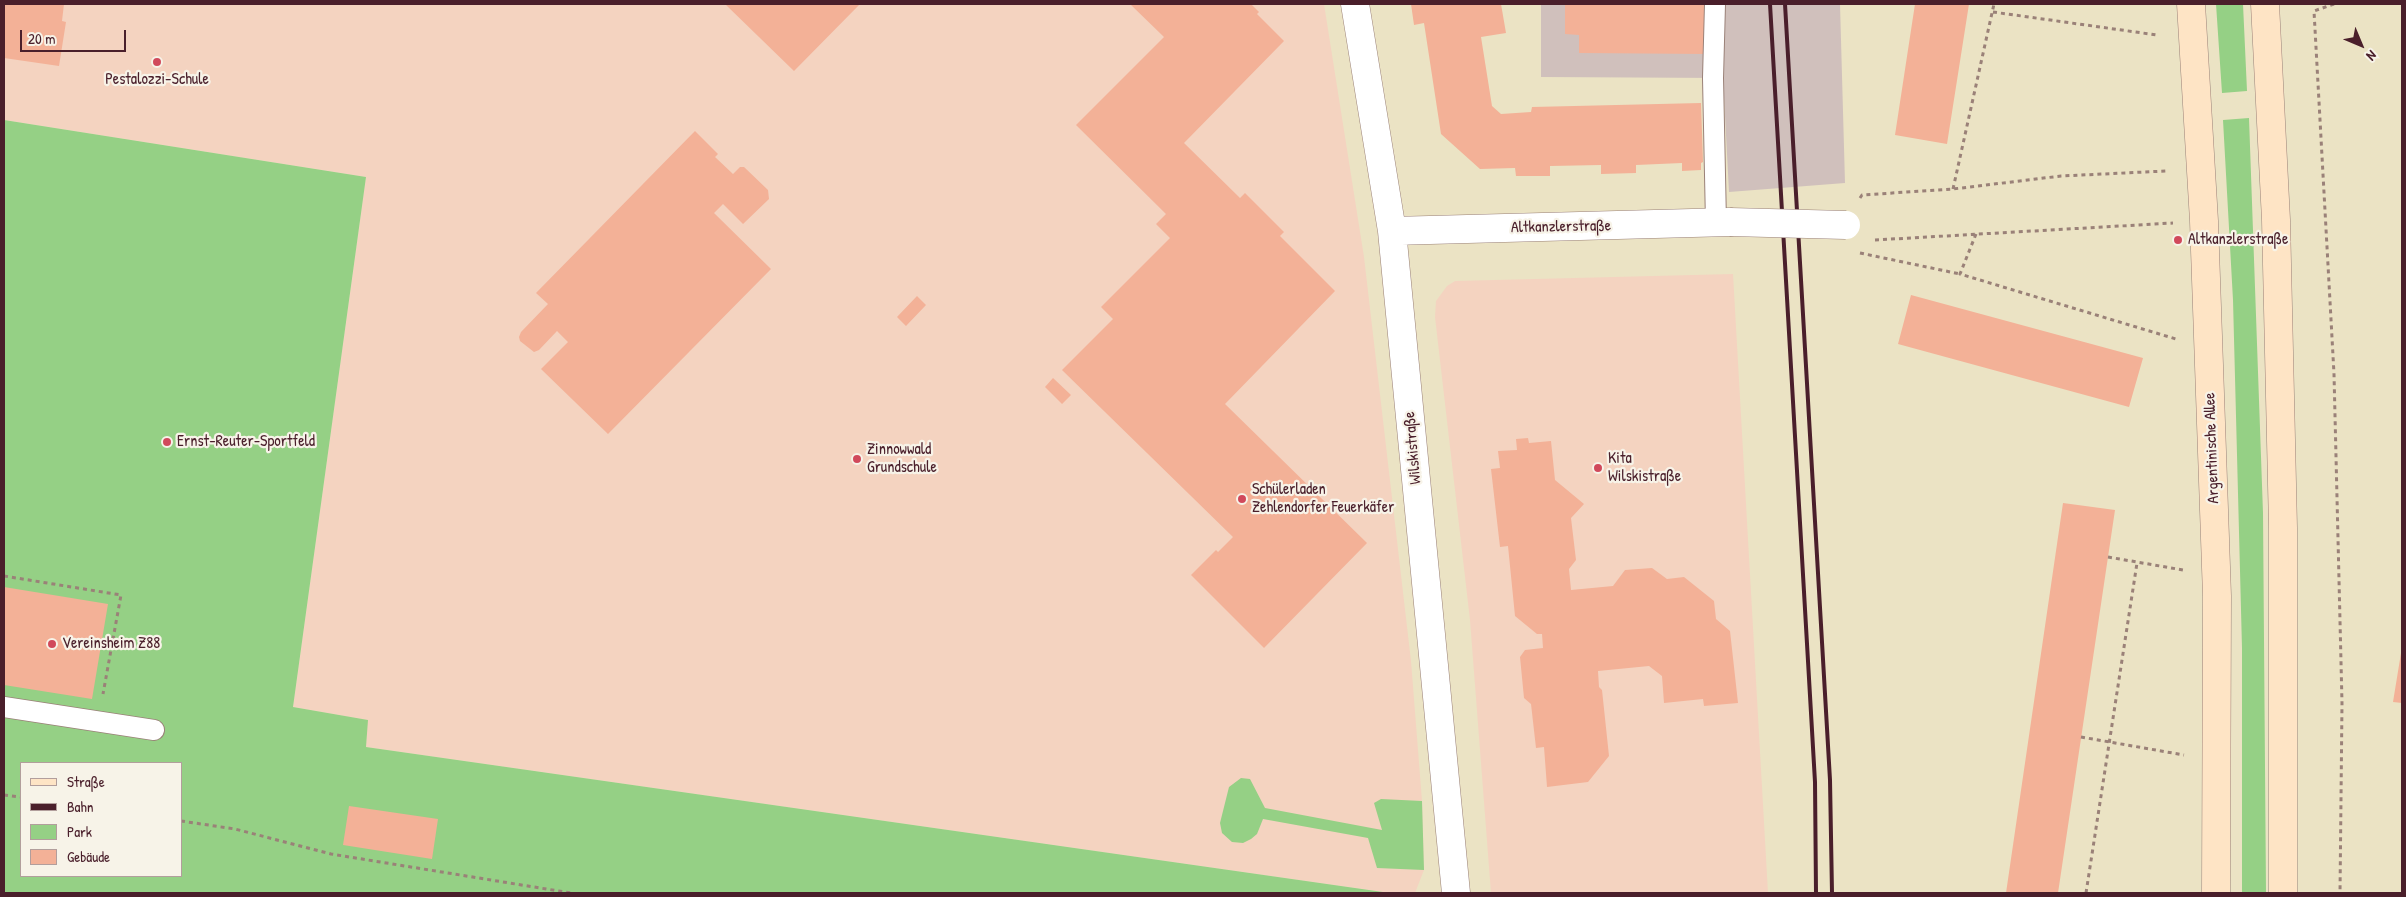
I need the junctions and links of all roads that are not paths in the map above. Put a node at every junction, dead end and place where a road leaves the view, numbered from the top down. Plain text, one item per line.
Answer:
1 (1356, 4) edge
2 (1715, 4) edge
3 (2191, 4) edge
4 (2265, 4) edge
5 (1723, 223) junction
6 (1846, 225) road end
7 (1392, 231) junction
8 (4, 707) edge
9 (154, 730) dead end
10 (1456, 893) edge
11 (2216, 893) edge
12 (2283, 893) edge

1 - 7 street, Wilskistraße
2 - 5 lane
3 - 11 main road, Argentinische Allee
4 - 12 main road
5 - 6 street, Altkanzlerstraße, bridge
5 - 7 street, Altkanzlerstraße
7 - 10 street, Wilskistraße
8 - 9 lane

